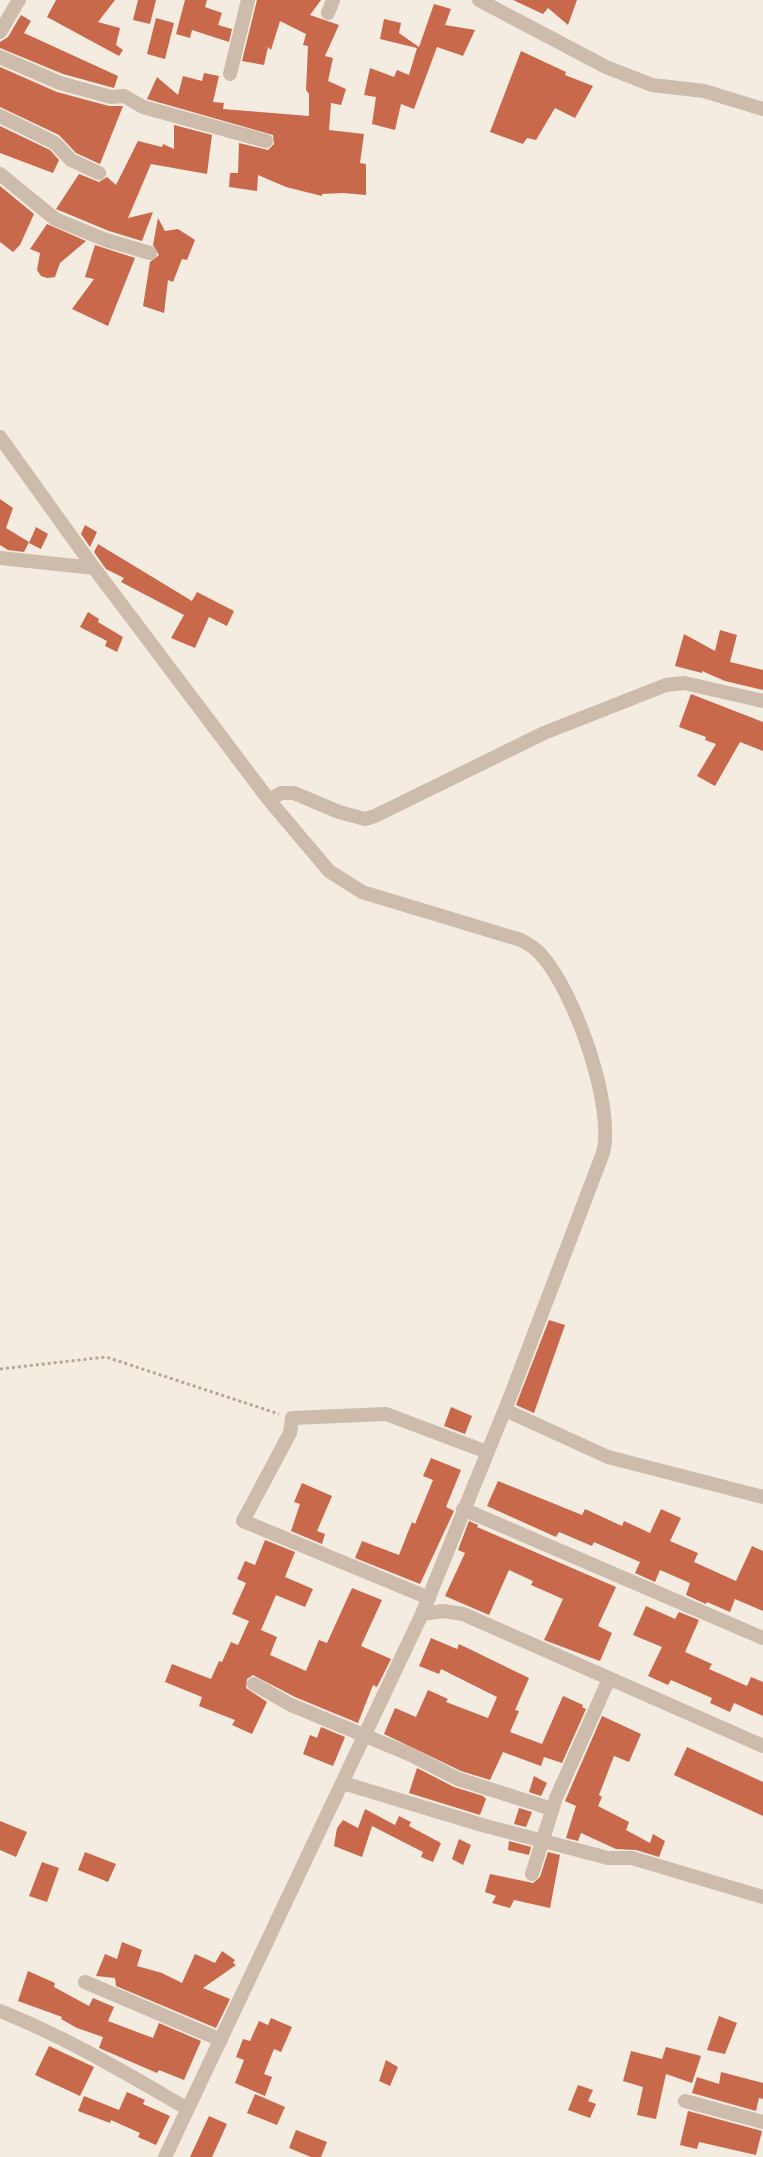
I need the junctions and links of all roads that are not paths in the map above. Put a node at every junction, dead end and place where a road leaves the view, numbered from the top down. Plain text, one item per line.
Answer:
1 (19, 0) edge
2 (248, 0) edge
3 (478, 0) edge
4 (0, 32) edge
5 (0, 57) edge
6 (230, 74) dead end
7 (763, 109) edge
8 (0, 116) edge
9 (266, 141) dead end
10 (99, 173) dead end
11 (0, 174) edge
12 (150, 253) dead end
13 (0, 437) edge
14 (0, 455) edge
15 (16, 460) junction
16 (0, 558) edge
17 (94, 568) junction
18 (763, 701) edge
19 (269, 800) junction
20 (505, 1410) junction
21 (487, 1453) junction
22 (763, 1497) edge
23 (463, 1509) junction
24 (429, 1598) junction
25 (422, 1614) junction
26 (763, 1638) edge
27 (609, 1678) junction
28 (254, 1684) dead end
29 (365, 1737) junction
30 (763, 1746) edge
31 (343, 1783) junction
32 (552, 1809) junction
33 (542, 1840) junction
34 (532, 1874) dead end
35 (763, 1897) edge
36 (85, 1982) dead end
37 (0, 2011) edge
38 (221, 2040) junction
39 (685, 2101) dead end
40 (188, 2109) junction
41 (763, 2121) edge
42 (165, 2157) edge

1 - 4 street
2 - 6 street
3 - 7 street
5 - 9 street
8 - 10 street
11 - 12 street
13 - 15 street
14 - 15 street
15 - 17 street
16 - 17 street
17 - 19 street
18 - 19 street
19 - 20 street
20 - 21 street
20 - 22 street
21 - 23 street
21 - 24 street
23 - 24 street
23 - 26 street
24 - 25 street
25 - 27 street
25 - 29 street
27 - 30 street
27 - 32 street
28 - 29 street
29 - 31 street
29 - 32 street
31 - 33 street
31 - 38 street
32 - 33 street
33 - 34 street
33 - 35 street
36 - 38 street
37 - 40 street
38 - 40 street
39 - 41 street
40 - 42 street

